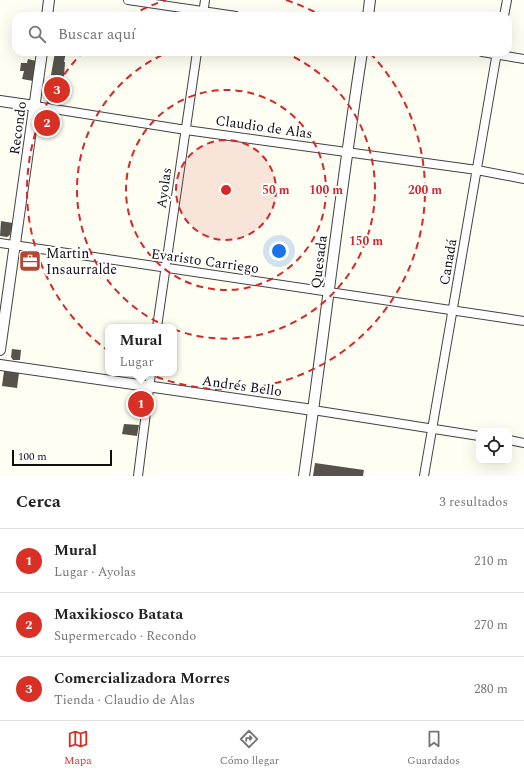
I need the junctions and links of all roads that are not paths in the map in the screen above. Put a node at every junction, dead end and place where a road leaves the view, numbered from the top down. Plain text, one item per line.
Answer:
1 (49, 0) edge
2 (128, 0) edge
3 (205, 0) edge
4 (370, 0) edge
5 (507, 0) edge
6 (48, 12) edge
7 (192, 12) edge
8 (203, 12) edge
9 (368, 12) edge
10 (505, 12) edge
11 (41, 56) edge
12 (196, 56) edge
13 (361, 56) edge
14 (496, 56) edge
15 (510, 56) edge
16 (524, 59) edge
17 (0, 100) edge
18 (35, 106) junction
19 (186, 130) junction
20 (347, 153) junction
21 (477, 170) junction
22 (524, 179) edge
23 (0, 244) edge
24 (16, 246) junction
25 (166, 268) junction
26 (329, 292) junction
27 (452, 310) junction
28 (524, 321) edge
29 (157, 324) edge
30 (0, 350) edge
31 (0, 365) edge
32 (151, 376) edge
33 (149, 387) junction
34 (313, 410) junction
35 (432, 428) junction
36 (476, 435) edge
37 (512, 441) edge
38 (524, 443) edge
39 (138, 476) edge
40 (304, 476) edge
41 (424, 476) edge

1 - 6 street
2 - 7 street
3 - 8 street
4 - 9 street
5 - 10 street
11 - 18 street, Recondo
12 - 19 street, Ayolas
13 - 20 street, Quesada
14 - 21 street, Canadá
15 - 16 street
17 - 18 street, Claudio de Alas
18 - 19 street, Claudio de Alas
18 - 24 street, Recondo
19 - 20 street, Claudio de Alas
19 - 25 street, Ayolas
20 - 21 street, Claudio de Alas
20 - 26 street, Quesada
21 - 22 street, Claudio de Alas
21 - 27 street, Canadá
23 - 24 street, Evaristo Carriego
24 - 25 street, Evaristo Carriego
24 - 30 street, Recondo
25 - 26 street, Evaristo Carriego
25 - 29 street, Ayolas
26 - 27 street, Evaristo Carriego
26 - 34 street, Quesada
27 - 28 street, Evaristo Carriego
27 - 35 street, Canadá
31 - 33 street, Andrés Bello
32 - 33 street
33 - 34 street, Andrés Bello
33 - 39 street
34 - 35 street, Andrés Bello
34 - 40 street, Quesada
35 - 36 street, Andrés Bello
35 - 41 street, Canadá
37 - 38 street

